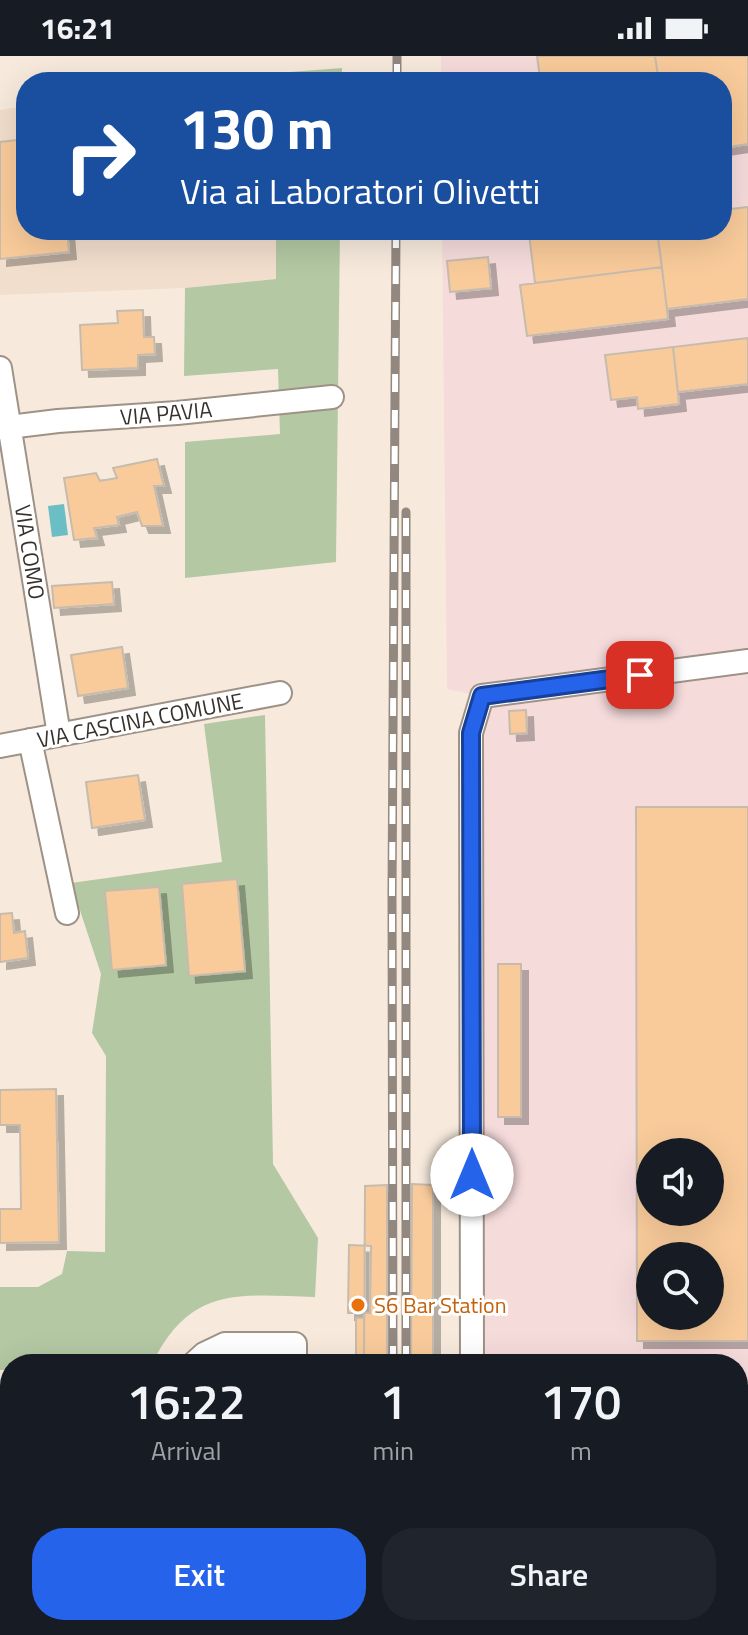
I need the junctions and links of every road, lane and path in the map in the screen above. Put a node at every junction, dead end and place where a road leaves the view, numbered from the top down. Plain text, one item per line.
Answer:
1 (0, 368) edge
2 (332, 397) dead end
3 (4, 427) edge
4 (748, 661) edge
5 (280, 693) dead end
6 (59, 735) junction
7 (30, 740) junction
8 (0, 746) edge
9 (67, 913) dead end
10 (204, 1354) edge
11 (295, 1354) edge
12 (472, 1354) edge

1 - 3 street, VIA COMO
2 - 3 street, VIA PAVIA
3 - 6 street, VIA COMO
4 - 12 street
5 - 6 street, VIA CASCINA COMUNE
6 - 7 street, VIA CASCINA COMUNE
7 - 8 street, VIA CASCINA COMUNE
7 - 9 street
10 - 11 street

